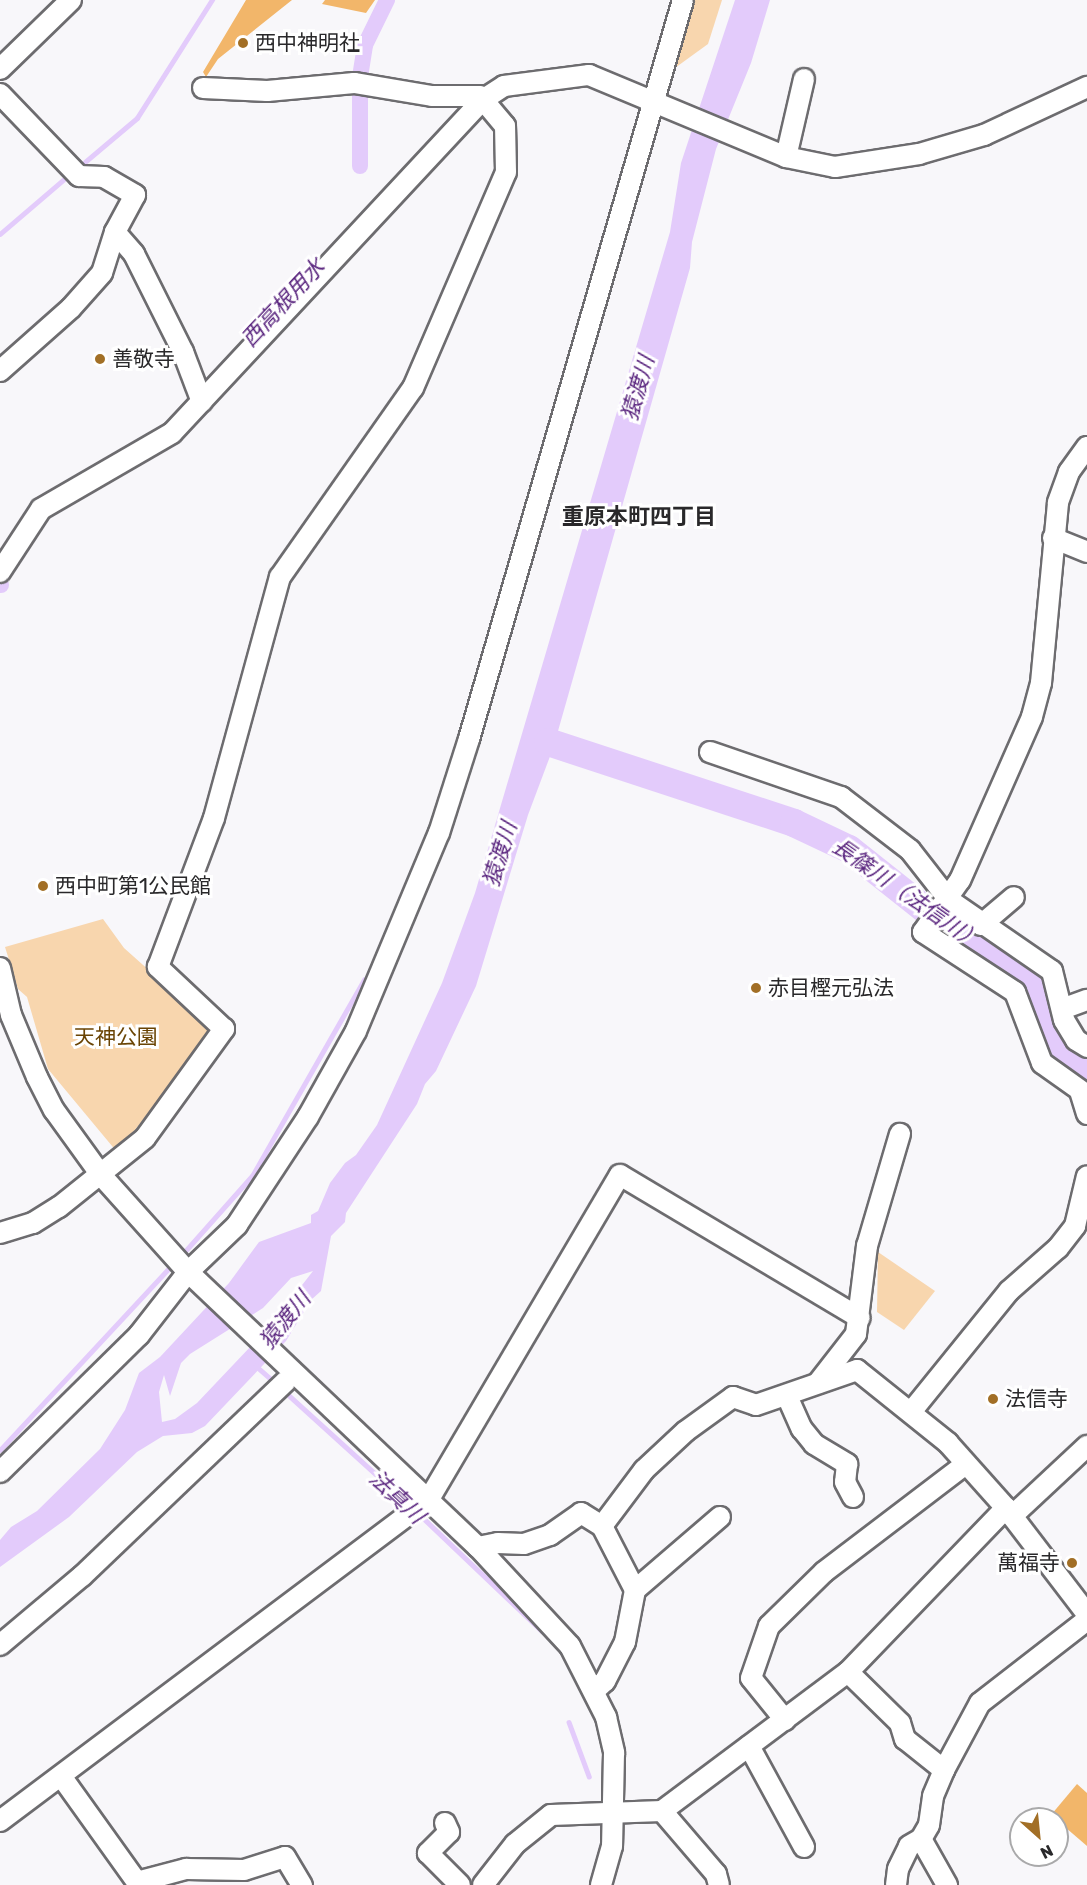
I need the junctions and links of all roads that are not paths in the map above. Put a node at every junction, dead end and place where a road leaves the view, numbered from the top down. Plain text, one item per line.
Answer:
1 (71, 0) edge
2 (683, 0) edge
3 (0, 69) edge
4 (804, 79) dead end
5 (1087, 87) edge
6 (203, 88) dead end
7 (0, 94) edge
8 (484, 99) junction
9 (652, 104) junction
10 (786, 157) junction
11 (116, 232) junction
12 (0, 371) edge
13 (202, 402) junction
14 (1087, 447) edge
15 (1053, 538) junction
16 (1087, 552) edge
17 (0, 572) edge
18 (710, 752) dead end
19 (930, 871) junction
20 (960, 880) junction
21 (1014, 897) dead end
22 (949, 900) junction
23 (981, 925) junction
24 (0, 968) edge
25 (1087, 1000) edge
26 (1062, 1009) junction
27 (1087, 1047) edge
28 (1084, 1093) edge
29 (1087, 1114) edge
30 (900, 1134) dead end
31 (100, 1175) junction
32 (1087, 1176) edge
33 (0, 1233) edge
34 (188, 1272) junction
35 (860, 1318) junction
36 (285, 1382) junction
37 (818, 1383) junction
38 (787, 1396) junction
39 (911, 1412) junction
40 (1087, 1446) edge
41 (966, 1464) junction
42 (0, 1472) edge
43 (853, 1497) dead end
44 (419, 1506) junction
45 (1009, 1512) junction
46 (720, 1517) dead end
47 (602, 1526) junction
48 (478, 1547) junction
49 (635, 1590) junction
50 (1087, 1614) edge
51 (1087, 1620) edge
52 (0, 1645) edge
53 (848, 1672) junction
54 (594, 1691) junction
55 (784, 1720) junction
56 (749, 1746) junction
57 (944, 1770) junction
58 (61, 1776) junction
59 (615, 1811) junction
60 (662, 1811) junction
61 (0, 1821) edge
62 (445, 1823) dead end
63 (921, 1839) junction
64 (804, 1847) dead end
65 (302, 1885) edge
66 (460, 1885) edge
67 (483, 1885) edge
68 (601, 1885) edge
69 (719, 1885) edge
70 (896, 1885) edge
71 (947, 1885) edge

1 - 3 street
2 - 9 street
4 - 10 street
5 - 10 street
6 - 8 street
7 - 11 street
8 - 9 street
8 - 13 street
8 - 31 street
9 - 10 street
9 - 34 street
11 - 12 street
11 - 13 street
13 - 17 street
14 - 15 street
15 - 16 street
15 - 20 street
18 - 19 street
19 - 20 street
19 - 22 street
20 - 22 street
21 - 23 street
22 - 23 street
22 - 28 street
23 - 26 street
24 - 31 street
25 - 26 street
26 - 27 street
28 - 29 street
30 - 35 street
31 - 33 street
31 - 34 street
32 - 39 street
34 - 36 street
34 - 42 street
35 - 37 street
35 - 44 street
36 - 44 street
36 - 52 street
37 - 38 street
37 - 39 street
38 - 43 street
38 - 47 street
39 - 41 street
40 - 45 street
41 - 45 street
41 - 55 street
44 - 48 street
44 - 58 street
45 - 50 street
45 - 53 street
46 - 49 street
47 - 48 street
47 - 49 street
48 - 54 street
49 - 54 street
51 - 57 street
53 - 55 street
53 - 57 street
54 - 59 street
55 - 56 street
56 - 60 street
56 - 64 street
57 - 63 street
58 - 61 street
58 - 65 street
59 - 60 street
59 - 67 street
59 - 68 street
60 - 69 street
62 - 66 street
63 - 70 street
63 - 71 street

